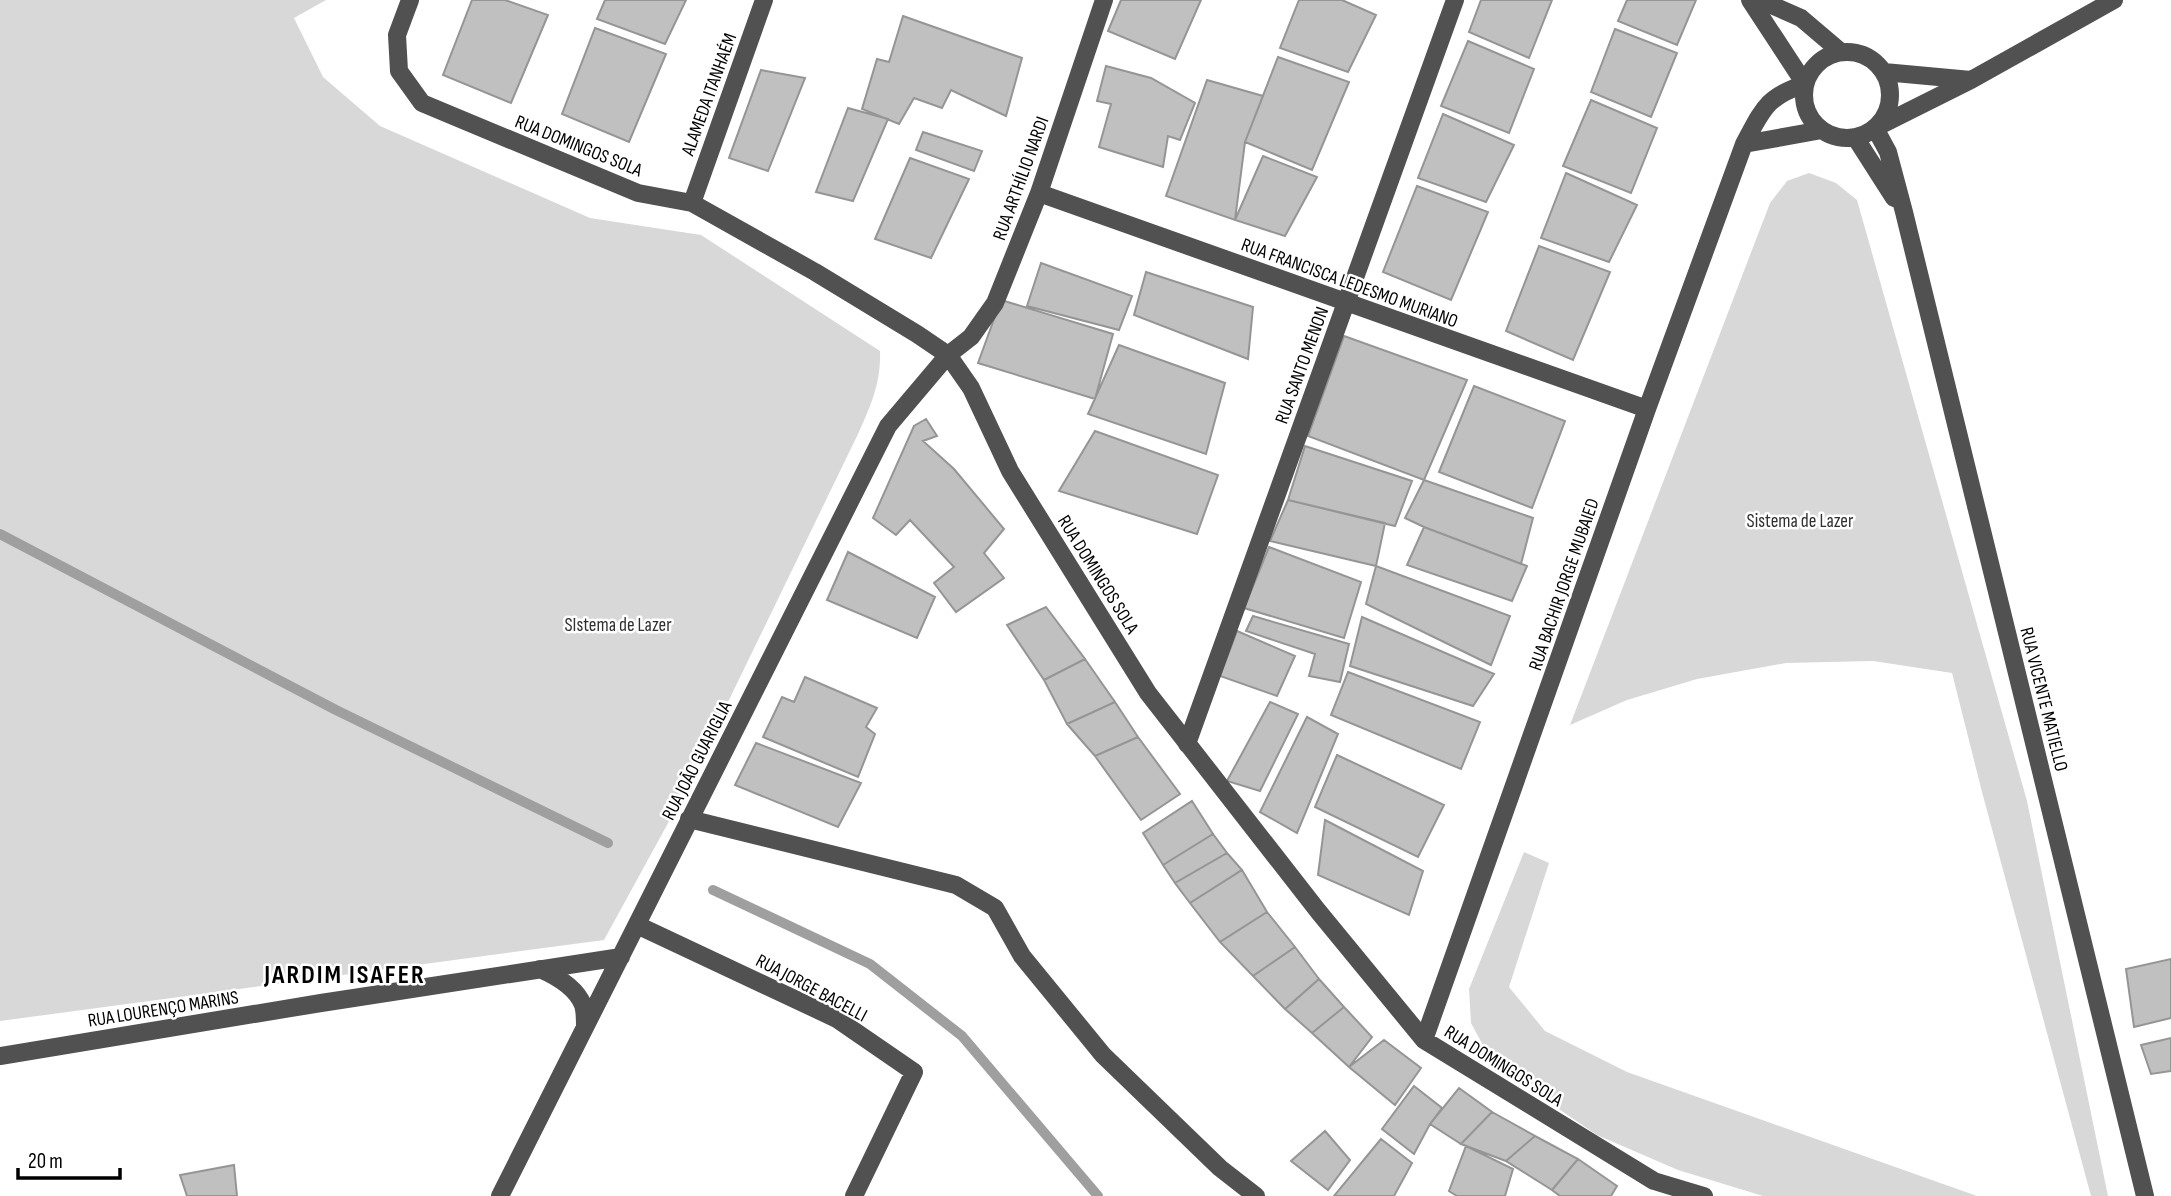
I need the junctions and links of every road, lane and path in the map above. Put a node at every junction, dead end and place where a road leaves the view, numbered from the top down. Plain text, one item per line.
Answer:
1 (410, 0) edge
2 (764, 0) edge
3 (1104, 0) edge
4 (1455, 0) edge
5 (1750, 0) edge
6 (1760, 0) edge
7 (2114, 0) edge
8 (1841, 52) junction
9 (1884, 72) junction
10 (1971, 80) junction
11 (1805, 84) junction
12 (1875, 128) junction
13 (1822, 130) junction
14 (1855, 137) junction
15 (1744, 144) junction
16 (1039, 193) junction
17 (692, 202) junction
18 (1904, 212) junction
19 (1346, 303) junction
20 (948, 355) junction
21 (1647, 409) junction
22 (1187, 744) junction
23 (689, 819) junction
24 (637, 925) junction
25 (621, 957) junction
26 (540, 970) junction
27 (585, 1027) junction
28 (1424, 1040) junction
29 (0, 1056) edge
30 (1650, 1189) edge
31 (500, 1196) edge
32 (854, 1196) edge
33 (1256, 1196) edge
34 (1704, 1196) edge
35 (2145, 1196) edge

1 - 17 street, RUA DOMINGOS SOLA
2 - 17 street, ALAMEDA ITANHAÉM
3 - 16 street, RUA ARTHÍLIO NARDI
4 - 19 street, RUA SANTO MENON
5 - 11 street
6 - 8 street
7 - 10 street
8 - 9 street
8 - 11 street
9 - 10 street
9 - 12 street
10 - 12 street
11 - 13 street
11 - 15 street, RUA BACHIR JORGE MUBAIED
12 - 14 street
12 - 18 street, RUA VICENTE MATIELLO
13 - 14 street
13 - 15 street
14 - 18 street, RUA VICENTE MATIELLO
15 - 21 street, RUA BACHIR JORGE MUBAIED
16 - 19 street, RUA FRANCISCA LEDESMO MURIANO
16 - 20 street, RUA ARTHÍLIO NARDI
17 - 20 street, RUA DOMINGOS SOLA
18 - 35 street, RUA VICENTE MATIELLO
19 - 21 street, RUA FRANCISCA LEDESMO MURIANO
19 - 22 street, RUA SANTO MENON
20 - 22 street, RUA DOMINGOS SOLA
20 - 23 street, RUA JOÃO GUARIGLIA
21 - 28 street, RUA BACHIR JORGE MUBAIED
22 - 28 street, RUA DOMINGOS SOLA
23 - 24 street, RUA JOÃO GUARIGLIA
23 - 33 street
24 - 25 street, RUA JOÃO GUARIGLIA
24 - 32 street, RUA JORGE BACELLI
25 - 26 street, RUA LOURENÇO MARINS
25 - 27 street, RUA JOÃO GUARIGLIA
26 - 27 street
26 - 29 street, RUA LOURENÇO MARINS
27 - 31 street, RUA JOÃO GUARIGLIA
28 - 30 street, RUA DOMINGOS SOLA
30 - 34 street, RUA DOMINGOS SOLA

